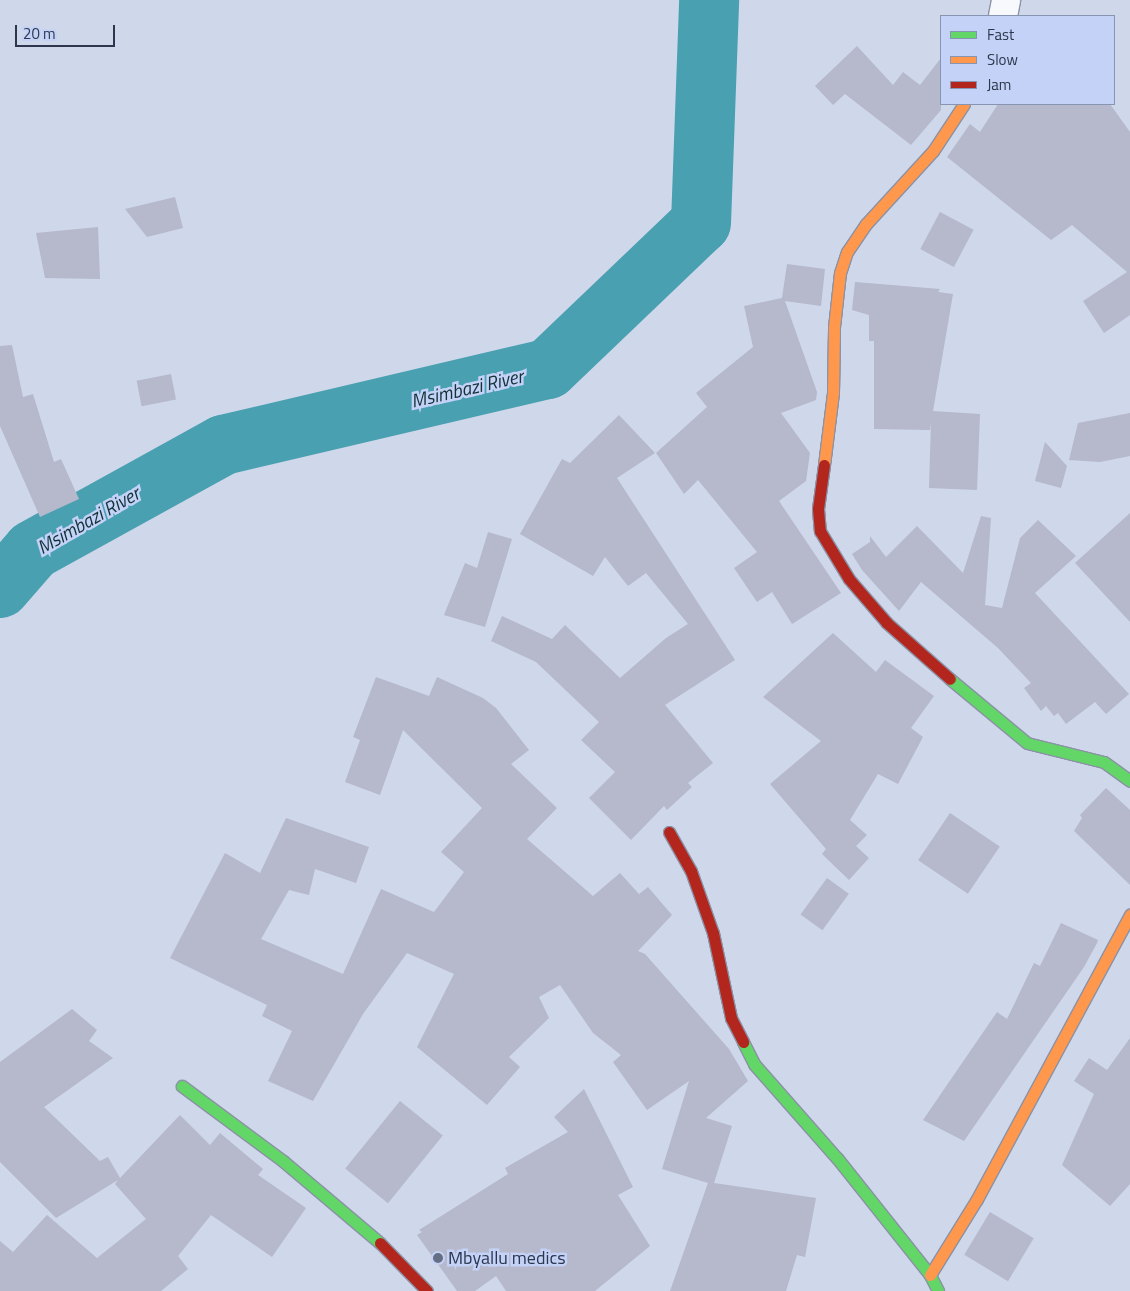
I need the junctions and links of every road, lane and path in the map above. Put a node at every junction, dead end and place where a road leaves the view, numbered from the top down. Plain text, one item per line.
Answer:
1 (1006, 0) edge
2 (1003, 15) edge
3 (963, 105) edge
4 (1130, 781) edge
5 (669, 832) dead end
6 (1130, 916) edge
7 (182, 1086) dead end
8 (930, 1276) junction
9 (427, 1291) edge
10 (938, 1291) edge

1 - 2 street
3 - 4 street
5 - 8 street
6 - 8 street
7 - 9 street
8 - 10 street

